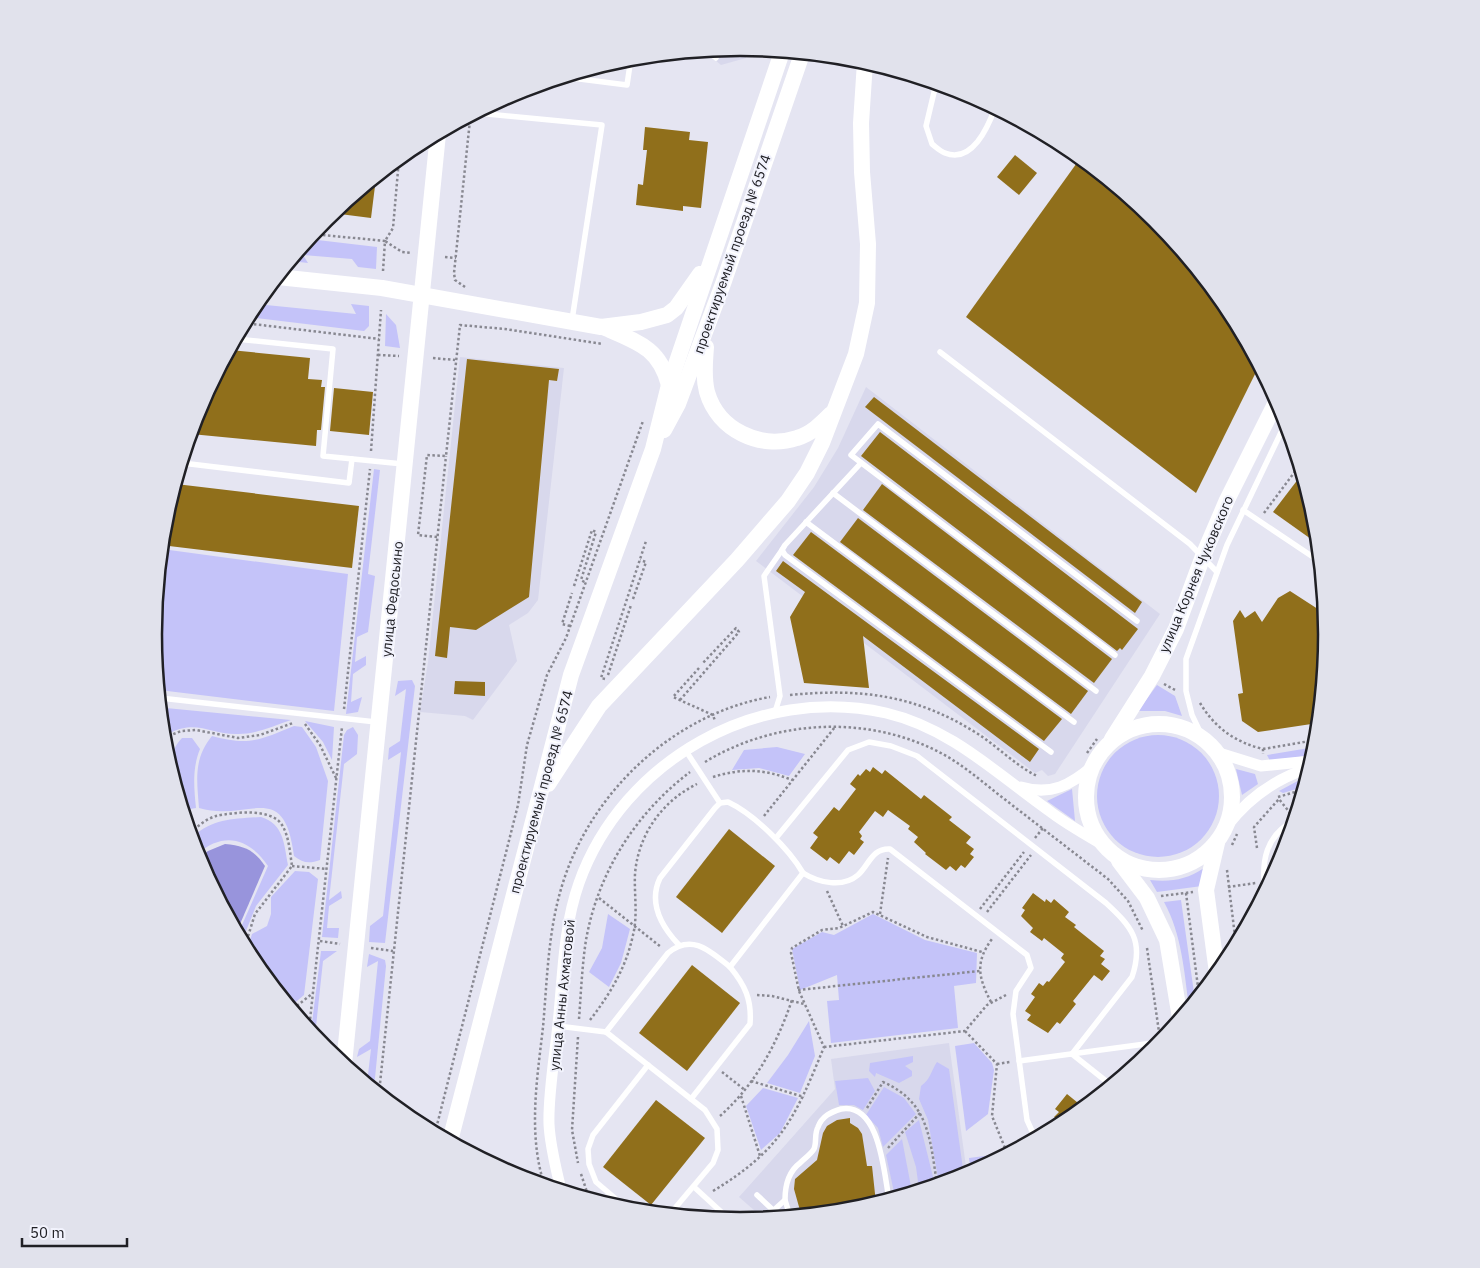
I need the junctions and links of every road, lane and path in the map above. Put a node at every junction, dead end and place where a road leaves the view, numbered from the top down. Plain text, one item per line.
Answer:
1 (780, 57) edge
2 (800, 59) edge
3 (629, 67) edge
4 (864, 70) edge
5 (580, 79) edge
6 (935, 90) edge
7 (488, 114) edge
8 (993, 114) edge
9 (470, 124) edge
10 (437, 143) edge
11 (398, 169) edge
12 (322, 235) edge
13 (385, 241) junction
14 (715, 251) junction
15 (412, 253) dead end
16 (444, 256) dead end
17 (456, 258) junction
18 (383, 271) dead end
19 (285, 278) edge
20 (465, 289) dead end
21 (423, 295) junction
22 (381, 310) dead end
23 (709, 321) junction
24 (572, 323) junction
25 (253, 324) edge
26 (601, 326) junction
27 (379, 339) junction
28 (243, 341) edge
29 (610, 346) dead end
30 (940, 352) dead end
31 (378, 355) junction
32 (399, 356) dead end
33 (433, 358) dead end
34 (455, 360) dead end
35 (669, 385) junction
36 (1272, 409) edge
37 (833, 413) junction
38 (646, 414) dead end
39 (1281, 432) edge
40 (653, 449) junction
41 (446, 456) junction
42 (352, 458) junction
43 (370, 460) junction
44 (862, 463) junction
45 (188, 464) edge
46 (406, 464) junction
47 (1294, 472) edge
48 (834, 493) junction
49 (1243, 510) junction
50 (1258, 520) junction
51 (806, 522) junction
52 (437, 537) junction
53 (646, 541) dead end
54 (782, 550) junction
55 (1203, 556) junction
56 (1313, 557) edge
57 (640, 560) junction
58 (1217, 572) junction
59 (586, 582) junction
60 (574, 586) dead end
61 (572, 593) dead end
62 (633, 599) dead end
63 (631, 605) dead end
64 (1137, 622) dead end
65 (570, 626) junction
66 (1115, 655) dead end
67 (702, 664) dead end
68 (699, 668) dead end
69 (1159, 680) dead end
70 (1096, 690) dead end
71 (1178, 692) dead end
72 (780, 696) junction
73 (166, 699) edge
74 (680, 700) junction
75 (1198, 700) dead end
76 (776, 712) junction
77 (712, 716) junction
78 (343, 718) junction
79 (1074, 722) dead end
80 (378, 723) junction
81 (716, 724) dead end
82 (835, 727) junction
83 (171, 735) edge
84 (1104, 740) junction
85 (1204, 740) junction
86 (1308, 741) edge
87 (684, 749) junction
88 (1263, 749) junction
89 (1051, 752) dead end
90 (1216, 752) junction
91 (1262, 756) dead end
92 (1087, 762) junction
93 (1303, 762) edge
94 (1016, 763) junction
95 (698, 766) junction
96 (1012, 769) dead end
97 (1301, 772) edge
98 (1039, 777) dead end
99 (706, 779) junction
100 (337, 780) junction
101 (792, 780) junction
102 (1016, 786) junction
103 (994, 791) dead end
104 (1296, 792) edge
105 (1277, 798) junction
106 (539, 799) junction
107 (720, 803) junction
108 (1289, 813) edge
109 (758, 824) junction
110 (1284, 827) edge
111 (196, 828) edge
112 (1043, 828) dead end
113 (1233, 828) junction
114 (1048, 833) dead end
115 (776, 838) junction
116 (1224, 844) junction
117 (1030, 845) junction
118 (1257, 848) dead end
119 (890, 849) junction
120 (1108, 849) junction
121 (1036, 850) junction
122 (1228, 862) dead end
123 (292, 866) junction
124 (327, 869) junction
125 (1008, 872) junction
126 (804, 873) junction
127 (1264, 877) edge
128 (1012, 879) junction
129 (824, 882) junction
130 (1261, 882) edge
131 (1228, 887) junction
132 (1197, 891) dead end
133 (1186, 893) junction
134 (1156, 897) dead end
135 (598, 898) junction
136 (880, 914) junction
137 (976, 914) junction
138 (981, 919) junction
139 (634, 926) junction
140 (843, 926) junction
141 (998, 932) junction
142 (1234, 932) edge
143 (248, 936) edge
144 (320, 941) junction
145 (340, 944) dead end
146 (679, 945) junction
147 (367, 948) dead end
148 (392, 951) junction
149 (982, 952) junction
150 (668, 953) junction
151 (1215, 961) edge
152 (730, 966) junction
153 (980, 971) junction
154 (1198, 986) edge
155 (798, 990) junction
156 (1016, 991) junction
157 (314, 992) junction
158 (749, 996) junction
159 (792, 1000) junction
160 (991, 1002) junction
161 (804, 1004) junction
162 (298, 1005) edge
163 (1179, 1009) edge
164 (310, 1020) edge
165 (558, 1026) junction
166 (581, 1029) junction
167 (965, 1031) junction
168 (606, 1032) junction
169 (1148, 1044) edge
170 (824, 1048) junction
171 (1072, 1054) junction
172 (344, 1055) edge
173 (1019, 1061) junction
174 (997, 1064) junction
175 (648, 1065) junction
176 (716, 1067) junction
177 (751, 1081) junction
178 (1106, 1081) edge
179 (380, 1085) edge
180 (745, 1090) junction
181 (740, 1095) junction
182 (804, 1097) junction
183 (691, 1099) junction
184 (921, 1112) junction
185 (862, 1116) junction
186 (714, 1122) junction
187 (437, 1125) edge
188 (1033, 1132) edge
189 (452, 1134) edge
190 (1005, 1147) edge
191 (760, 1156) junction
192 (881, 1156) junction
193 (543, 1177) edge
194 (936, 1177) edge
195 (559, 1183) edge
196 (694, 1187) junction
197 (587, 1191) edge
198 (888, 1193) edge
199 (757, 1195) dead end
200 (704, 1196) junction
201 (615, 1198) edge
202 (785, 1200) junction
203 (675, 1208) edge
204 (774, 1210) joint
205 (788, 1210) edge
206 (720, 1211) edge

1 - 14 main road, проектируемый проезд № 6574
2 - 23 main road, проектируемый проезд № 6574
3 - 5 lane
4 - 37 main road
6 - 8 lane
7 - 24 lane
9 - 17 path
10 - 21 main road, улица Федосьино
11 - 13 path
12 - 13 path
13 - 15 path
13 - 18 path
14 - 26 main road
14 - 35 main road, проектируемый проезд № 6574
16 - 17 path
17 - 20 path
19 - 21 main road
21 - 24 main road
21 - 46 main road, улица Федосьино
22 - 27 path
23 - 37 main road
23 - 40 main road, проектируемый проезд № 6574
24 - 26 main road
25 - 27 path
26 - 35 main road
27 - 31 path
28 - 42 lane
29 - 41 path
30 - 55 lane
31 - 32 path
31 - 43 path
33 - 34 path
35 - 40 main road, проектируемый проезд № 6574
36 - 55 main road, улица Корнея Чуковского
37 - 106 main road
38 - 59 path
39 - 49 lane
40 - 106 main road, проектируемый проезд № 6574
41 - 52 path
41 - 52 path
42 - 43 lane
42 - 45 lane
43 - 46 lane
43 - 78 path
44 - 48 lane
44 - 64 lane
44 - 66 lane
46 - 80 main road, улица Федосьино
47 - 50 path
48 - 51 lane
48 - 70 lane
49 - 50 lane
49 - 58 lane
50 - 56 lane
51 - 54 lane
51 - 79 lane
52 - 148 path
53 - 57 path
54 - 72 lane
54 - 89 lane
55 - 58 lane
55 - 84 main road, улица Корнея Чуковского
57 - 62 path
57 - 63 path
58 - 85 lane
59 - 60 path
59 - 65 path
61 - 65 path
65 - 187 path
67 - 74 path
68 - 74 path
69 - 71 path
72 - 76 lane
72 - 77 path
72 - 94 path
73 - 78 lane
74 - 77 path
75 - 88 path
76 - 87 street, улица Анны Ахматовой
76 - 102 street, улица Анны Ахматовой
77 - 81 path
77 - 193 path
78 - 80 lane
78 - 100 path
80 - 172 main road, улица Федосьино
82 - 95 path
82 - 101 path
82 - 103 path
83 - 100 path
84 - 85 main road, улица Корнея Чуковского
84 - 92 main road, улица Корнея Чуковского
84 - 92 path
85 - 90 main road, улица Корнея Чуковского
86 - 88 path
87 - 95 lane
87 - 165 street, улица Анны Ахматовой
88 - 91 path
90 - 93 street
90 - 113 main road, улица Корнея Чуковского
92 - 102 street, улица Анны Ахматовой
92 - 120 main road, улица Корнея Чуковского
94 - 96 path
94 - 98 path
95 - 99 lane
95 - 135 path
97 - 113 street
99 - 101 path
99 - 107 lane
99 - 139 path
100 - 124 path
101 - 109 path
102 - 120 street, улица Анны Ахматовой
104 - 105 path
105 - 108 path
105 - 118 path
106 - 189 main road, проектируемый проезд № 6574
107 - 109 lane
107 - 146 lane
109 - 115 lane
110 - 127 lane
111 - 123 path
112 - 117 path
113 - 116 main road, улица Корнея Чуковского
113 - 116 path
114 - 121 path
115 - 117 lane
115 - 126 lane
116 - 120 main road, улица Корнея Чуковского
116 - 151 main road, улица Корнея Чуковского
117 - 121 lane
117 - 125 path
119 - 129 lane
119 - 136 path
119 - 137 lane
120 - 163 main road, улица Корнея Чуковского
121 - 128 path
121 - 171 lane
122 - 131 path
123 - 124 path
123 - 143 path
124 - 144 path
125 - 128 path
125 - 137 path
126 - 129 lane
126 - 152 lane
128 - 138 path
129 - 140 path
130 - 131 path
131 - 142 path
132 - 133 path
133 - 134 path
133 - 154 path
135 - 139 path
135 - 166 path
136 - 140 path
136 - 149 path
137 - 138 lane
138 - 141 lane
139 - 150 path
139 - 166 path
140 - 155 path
141 - 149 path
141 - 156 lane
144 - 145 path
144 - 157 path
146 - 150 lane
146 - 152 lane
147 - 148 path
148 - 179 path
149 - 153 path
150 - 168 lane
152 - 158 lane
153 - 155 path
153 - 160 path
155 - 161 path
156 - 160 path
156 - 173 lane
157 - 162 path
157 - 164 path
158 - 159 path
158 - 176 lane
159 - 161 path
159 - 177 path
160 - 167 path
161 - 170 path
165 - 166 lane
165 - 195 street, улица Анны Ахматовой
166 - 168 lane
166 - 197 path
167 - 170 path
167 - 174 path
168 - 175 lane
169 - 171 lane
170 - 182 path
171 - 173 lane
171 - 178 lane
173 - 174 path
173 - 188 lane
174 - 190 path
175 - 183 lane
175 - 201 lane
176 - 180 path
176 - 183 lane
177 - 180 path
177 - 182 path
180 - 181 path
181 - 186 path
181 - 191 path
182 - 191 path
183 - 186 lane
184 - 185 path
184 - 192 path
184 - 194 path
185 - 192 lane
185 - 202 lane
186 - 196 lane
191 - 200 path
192 - 198 lane
196 - 200 lane
196 - 203 lane
199 - 204 lane
200 - 206 lane
202 - 204 lane
202 - 205 lane

